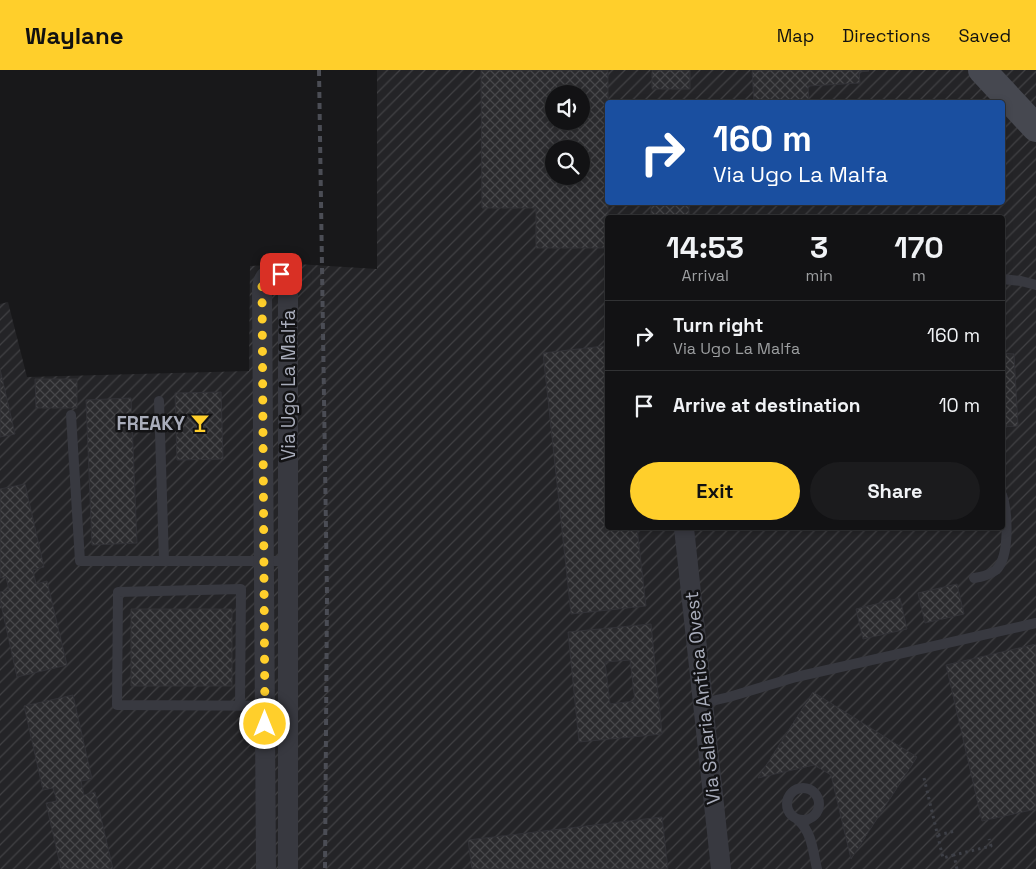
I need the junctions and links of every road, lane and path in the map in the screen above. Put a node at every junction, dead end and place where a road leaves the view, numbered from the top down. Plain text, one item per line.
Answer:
1 (982, 70) edge
2 (1036, 128) edge
3 (1005, 279) edge
4 (1036, 285) edge
5 (159, 402) dead end
6 (71, 415) dead end
7 (1005, 514) edge
8 (684, 530) edge
9 (164, 561) junction
10 (264, 561) junction
11 (288, 561) junction
12 (974, 578) dead end
13 (1036, 623) edge
14 (703, 703) junction
15 (240, 705) junction
16 (265, 706) junction
17 (288, 706) junction
18 (924, 778) dead end
19 (813, 817) junction
20 (798, 820) junction
21 (955, 831) dead end
22 (809, 835) junction
23 (938, 836) junction
24 (988, 839) dead end
25 (954, 855) junction
26 (266, 869) edge
27 (288, 869) edge
28 (721, 869) edge
29 (817, 869) edge
30 (957, 869) edge

1 - 2 main road
3 - 4 lane
5 - 9 lane
6 - 9 lane
7 - 12 lane
8 - 14 street, Via Salaria Antica Ovest
9 - 10 lane
10 - 11 lane
10 - 11 street, Via Ugo La Malfa
10 - 16 street, Via Ugo La Malfa
11 - 17 street, Via Ugo La Malfa
13 - 14 lane
14 - 28 street, Via Salaria Antica Ovest
15 - 15 lane
15 - 16 lane
16 - 17 lane
16 - 26 street, Via Ugo La Malfa
17 - 27 street, Via Ugo La Malfa
18 - 23 path
19 - 20 lane
19 - 20 lane
19 - 22 lane
20 - 22 lane
21 - 23 path
22 - 29 lane
23 - 25 path
24 - 25 path
25 - 30 path

